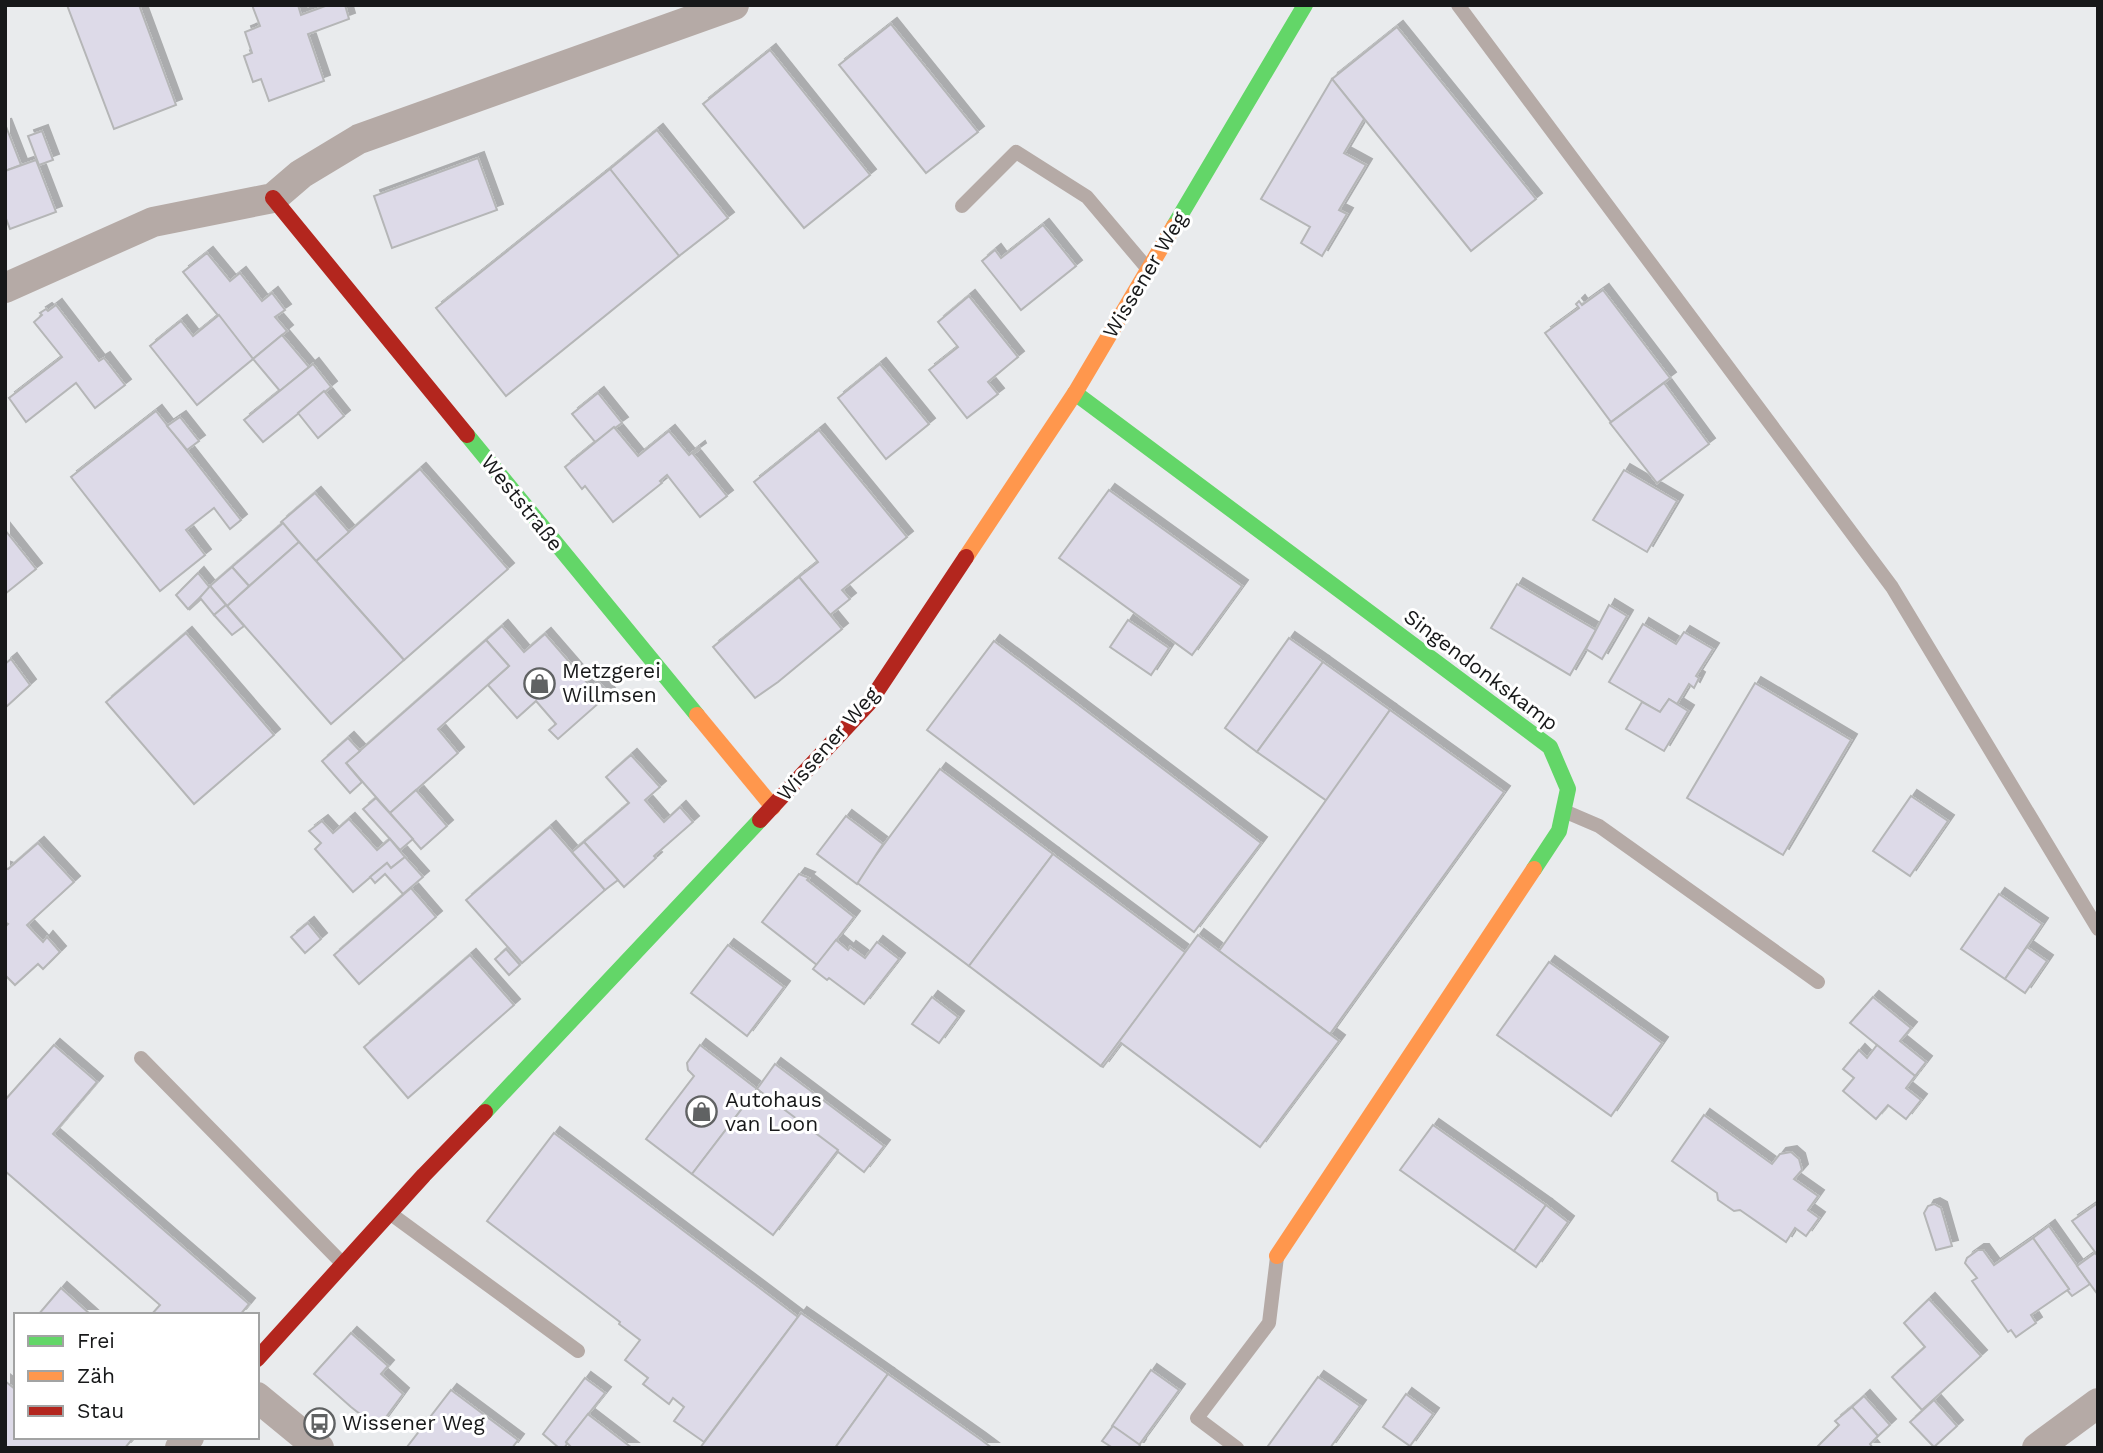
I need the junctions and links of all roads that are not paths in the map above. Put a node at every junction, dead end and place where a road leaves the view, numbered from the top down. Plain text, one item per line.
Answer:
1 (734, 5) edge
2 (1306, 5) edge
3 (1458, 5) edge
4 (273, 198) junction
5 (961, 206) dead end
6 (1148, 269) junction
7 (5, 288) edge
8 (1075, 393) junction
9 (773, 807) junction
10 (1564, 811) junction
11 (2098, 929) edge
12 (1818, 982) dead end
13 (141, 1058) dead end
14 (390, 1213) junction
15 (1277, 1256) joint
16 (343, 1265) junction
17 (578, 1351) dead end
18 (259, 1357) edge
19 (259, 1399) edge
20 (2098, 1403) edge
21 (319, 1448) edge
22 (1237, 1448) edge
23 (2037, 1448) edge

1 - 4 street
2 - 6 street, Wissener Weg
3 - 11 lane
4 - 7 street
4 - 9 street, Weststraße
5 - 6 lane
6 - 8 street, Wissener Weg
8 - 9 street, Wissener Weg
8 - 10 street, Singendonkskamp
9 - 14 street, Wissener Weg
10 - 12 lane
10 - 15 street, Singendonkskamp
13 - 16 lane
14 - 16 street, Wissener Weg
14 - 17 lane
15 - 22 lane
16 - 18 street, Wissener Weg
19 - 21 street
20 - 23 street

